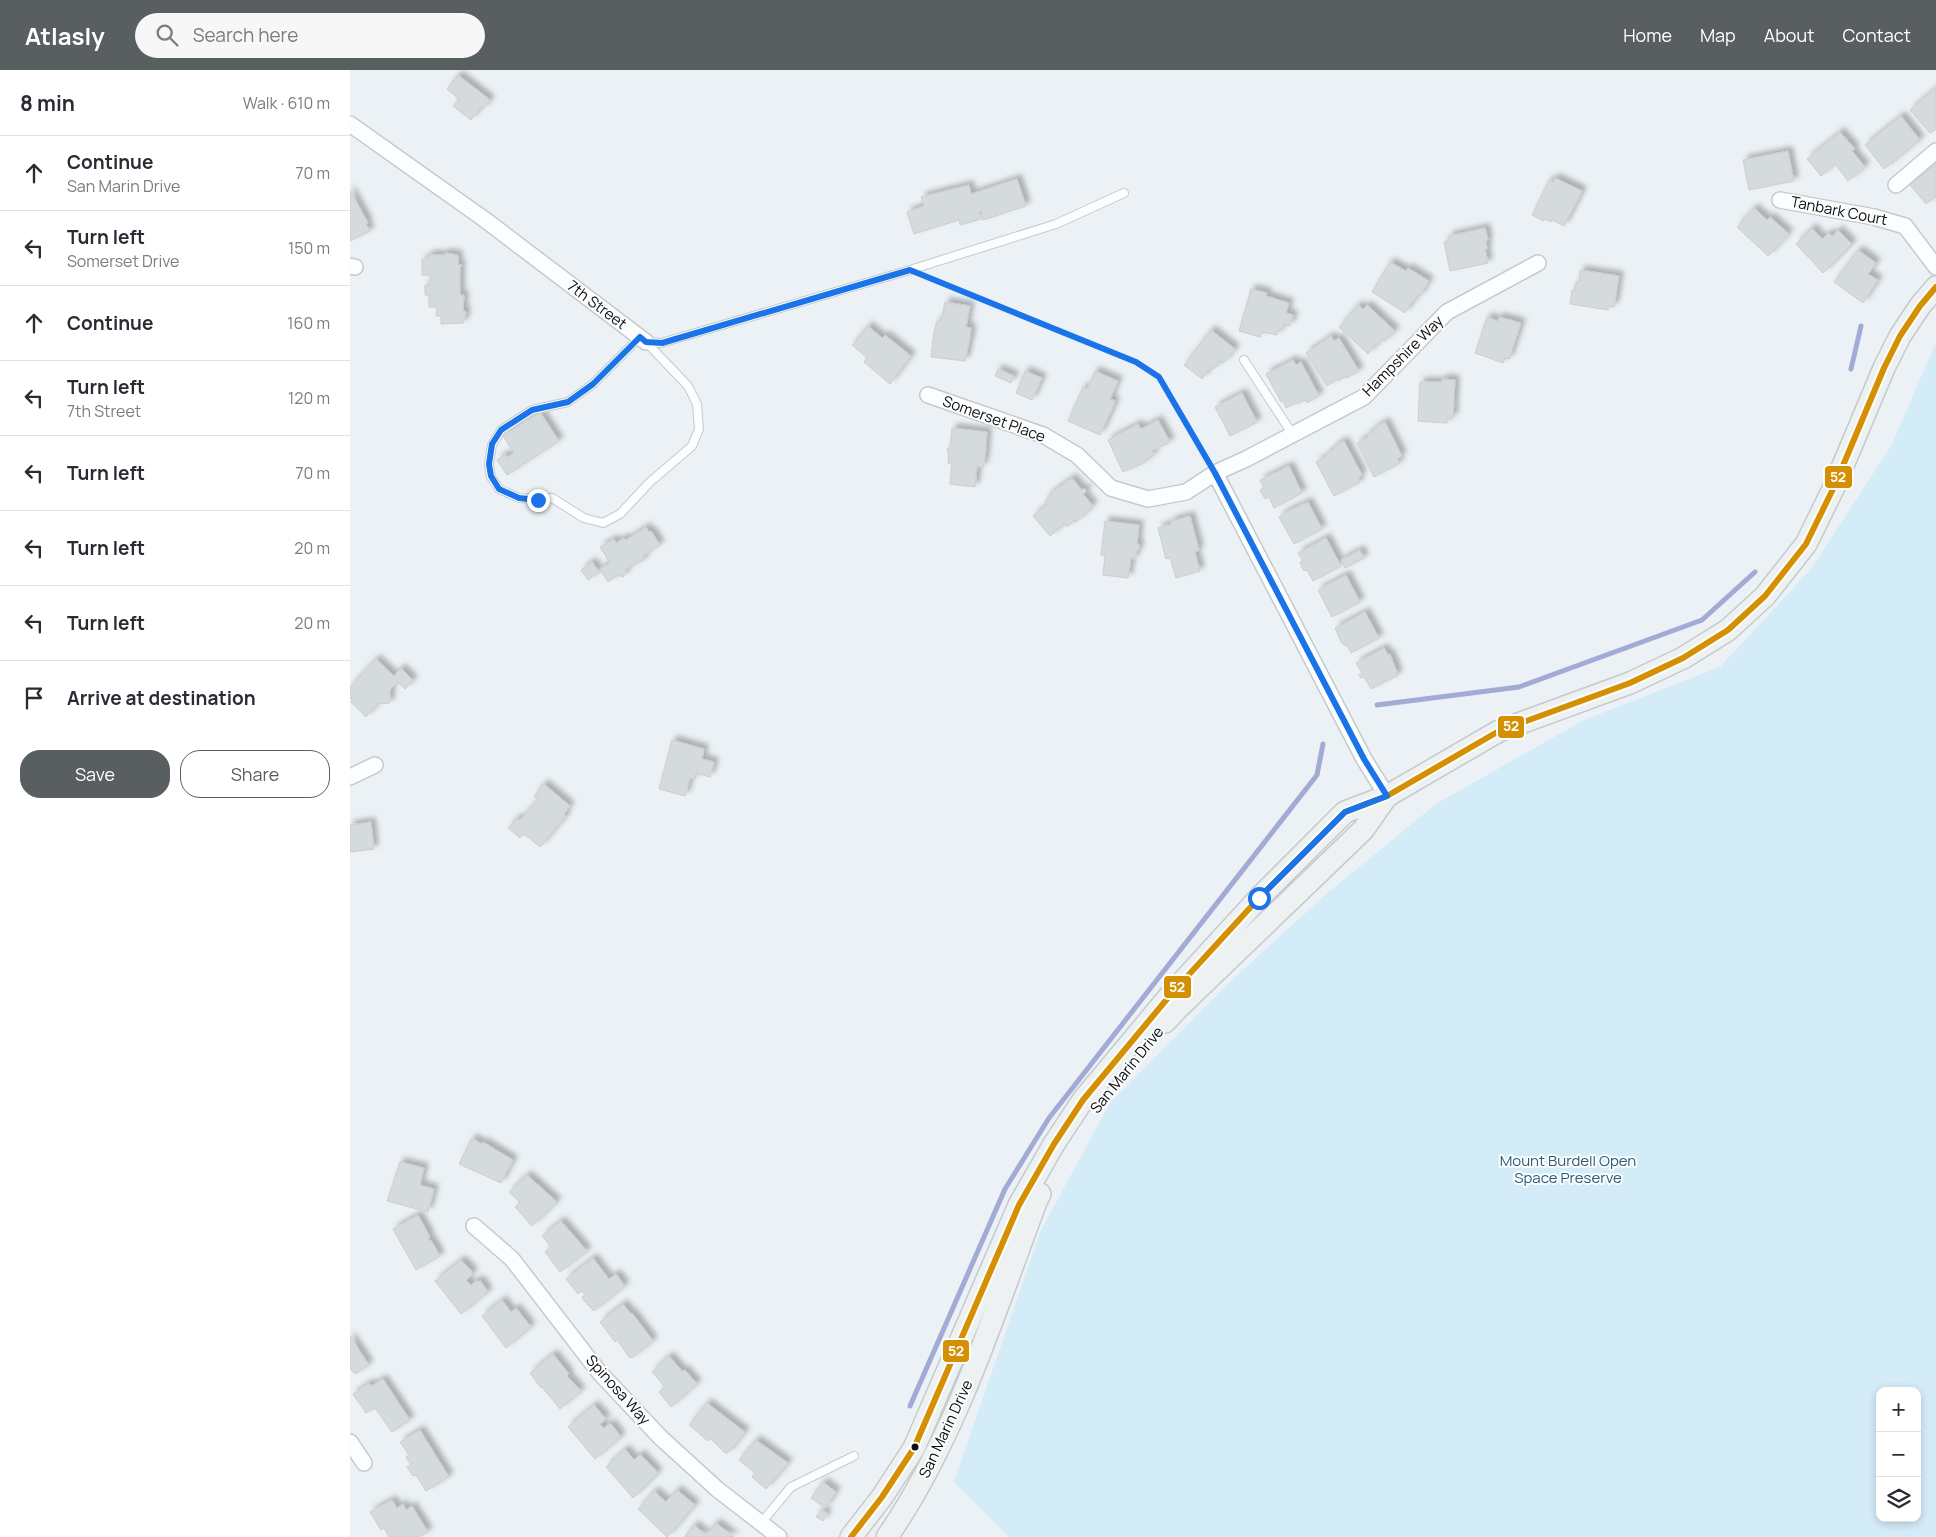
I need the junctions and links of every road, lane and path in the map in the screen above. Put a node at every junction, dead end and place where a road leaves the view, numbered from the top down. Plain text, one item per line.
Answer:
1 (350, 124) edge
2 (1936, 151) edge
3 (1896, 185) dead end
4 (1124, 193) dead end
5 (1780, 200) dead end
6 (1538, 263) dead end
7 (1936, 267) edge
8 (910, 270) junction
9 (1936, 287) edge
10 (643, 340) junction
11 (1244, 360) dead end
12 (928, 395) dead end
13 (1293, 435) junction
14 (1215, 473) junction
15 (375, 766) dead end
16 (350, 776) edge
17 (1387, 796) junction
18 (474, 1226) dead end
19 (350, 1442) edge
20 (854, 1456) dead end
21 (364, 1463) dead end
22 (761, 1523) junction
23 (779, 1537) edge
24 (851, 1537) edge
25 (887, 1537) edge

1 - 10 street, 7th Street
2 - 3 street
4 - 8 lane
5 - 7 street, Tanbark Court
6 - 13 street, Hampshire Way
8 - 10 lane
8 - 14 path
9 - 17 main road, San Marin Drive
10 - 10 lane
11 - 13 lane
12 - 14 street, Somerset Place
13 - 14 street, Hampshire Way
14 - 17 street
15 - 16 street
17 - 24 main road, San Marin Drive
17 - 25 main road, San Marin Drive
18 - 22 street, Spinosa Way
19 - 21 street
20 - 22 lane
22 - 23 street, Spinosa Way

